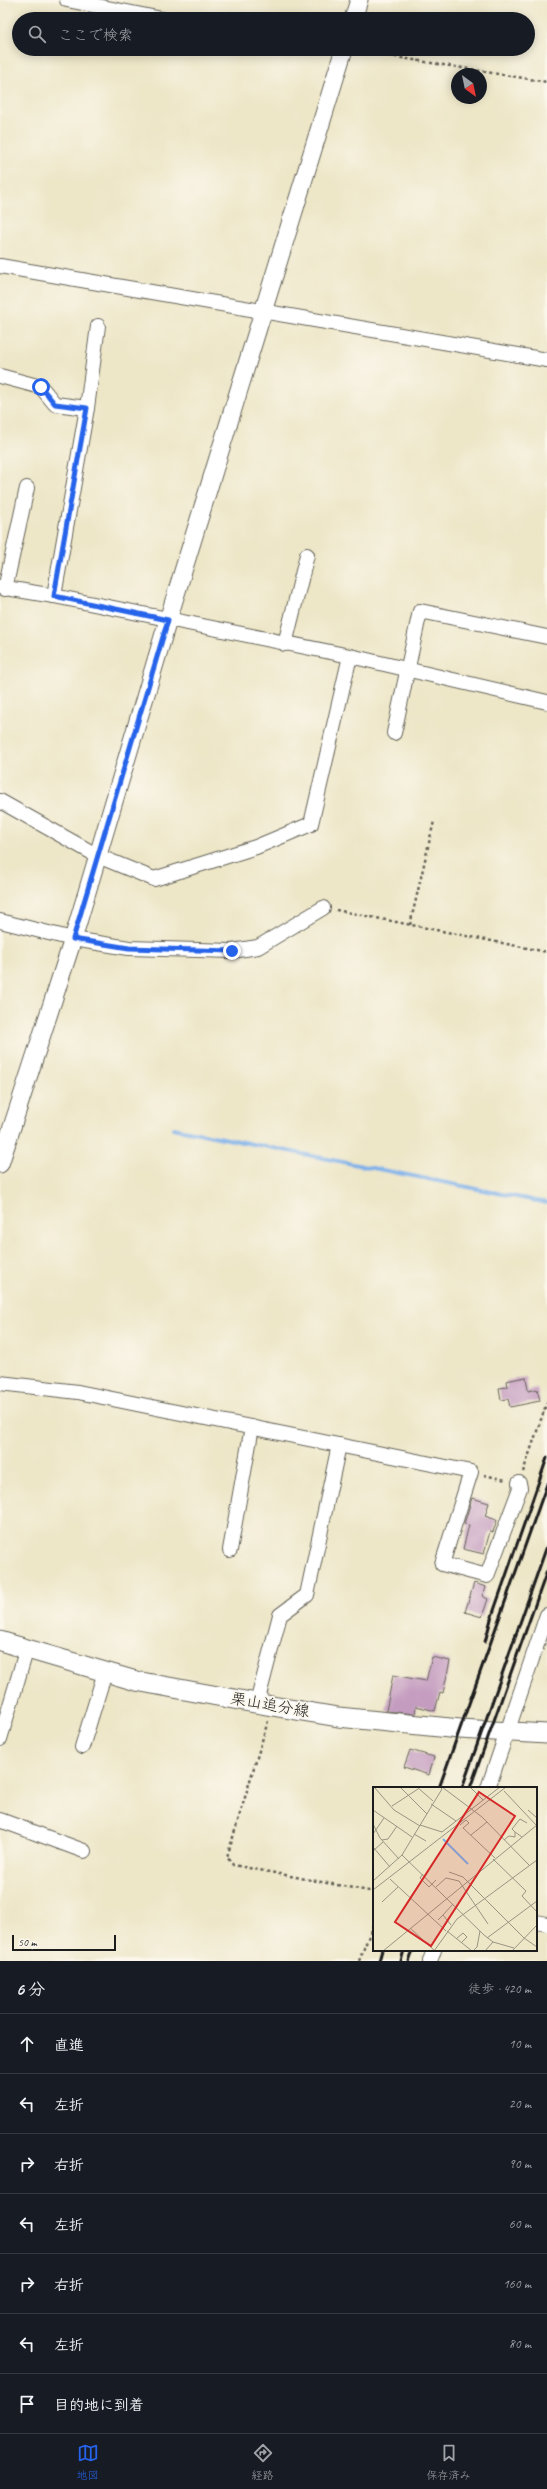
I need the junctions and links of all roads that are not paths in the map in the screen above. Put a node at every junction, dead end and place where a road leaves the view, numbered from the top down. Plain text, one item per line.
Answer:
1 (67, 0) edge
2 (359, 0) edge
3 (127, 12) edge
4 (356, 12) edge
5 (348, 56) edge
6 (0, 266) edge
7 (264, 312) junction
8 (98, 326) dead end
9 (547, 360) edge
10 (0, 376) edge
11 (87, 408) junction
12 (27, 488) dead end
13 (306, 555) dead end
14 (3, 588) edge
15 (54, 596) junction
16 (168, 620) junction
17 (547, 637) edge
18 (285, 644) junction
19 (350, 656) junction
20 (407, 670) junction
21 (547, 702) edge
22 (394, 733) dead end
23 (0, 801) edge
24 (98, 856) junction
25 (324, 908) road end
26 (0, 921) edge
27 (73, 939) junction
28 (0, 1164) edge
29 (0, 1382) edge
30 (252, 1427) junction
31 (339, 1445) junction
32 (519, 1483) road end
33 (230, 1550) dead end
34 (547, 1615) edge
35 (0, 1641) edge
36 (27, 1648) junction
37 (105, 1672) junction
38 (265, 1705) junction
39 (507, 1733) junction
40 (547, 1734) edge
41 (0, 1739) edge
42 (82, 1747) dead end
43 (488, 1787) edge
44 (0, 1820) edge
45 (84, 1851) dead end
46 (537, 1922) edge
47 (547, 1924) edge
48 (434, 1951) edge
49 (430, 1961) edge

1 - 3 street
2 - 4 street
5 - 7 street
6 - 7 street
7 - 9 street
7 - 16 street
8 - 11 street
10 - 11 street
11 - 15 street
12 - 14 street
13 - 18 street
14 - 15 street
15 - 16 street
16 - 18 street
16 - 24 street
17 - 20 street
18 - 19 street
19 - 20 street
19 - 24 street
20 - 21 street
20 - 22 street
23 - 24 street
24 - 27 street
25 - 27 street
26 - 27 street
27 - 28 street
29 - 30 street
30 - 31 street
30 - 33 street
31 - 32 street
31 - 38 street
34 - 39 street
35 - 36 main road, 栗山追分線
36 - 37 main road, 栗山追分線
36 - 41 street
37 - 38 main road, 栗山追分線
37 - 42 street
38 - 39 main road, 栗山追分線
39 - 40 main road, 栗山追分線
39 - 43 street
44 - 45 street
46 - 47 street
48 - 49 street

